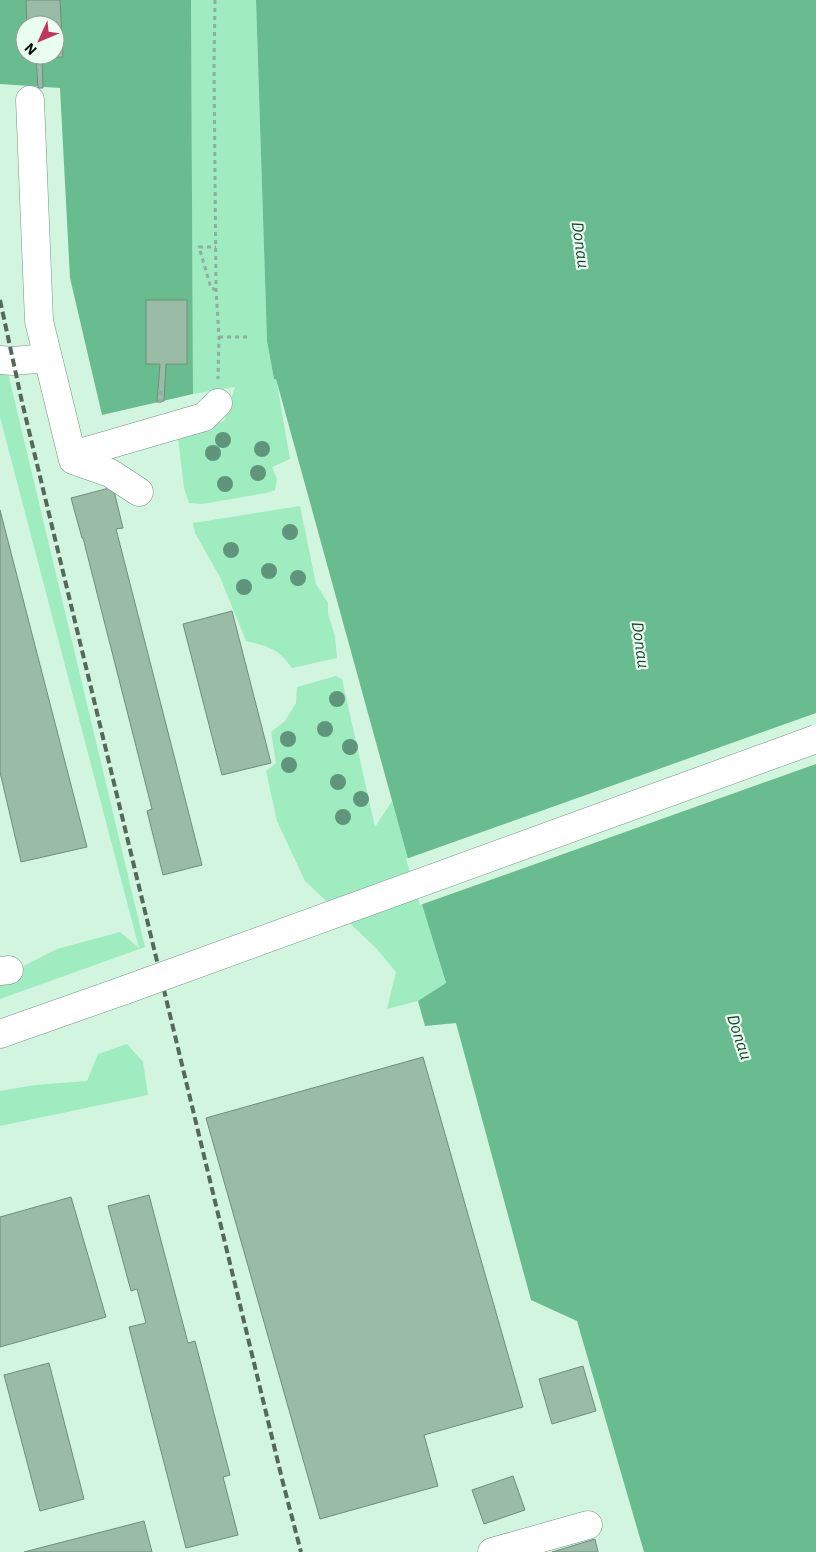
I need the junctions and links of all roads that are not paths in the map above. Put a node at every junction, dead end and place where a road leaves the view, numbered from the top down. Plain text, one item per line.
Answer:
1 (30, 100) dead end
2 (48, 358) junction
3 (0, 360) edge
4 (218, 402) road end
5 (71, 449) junction
6 (139, 492) dead end
7 (816, 739) edge
8 (0, 1034) edge
9 (588, 1525) dead end
10 (492, 1552) edge

1 - 2 main road
2 - 3 main road
2 - 5 main road
4 - 5 main road
5 - 6 main road
7 - 8 main road, bridge
9 - 10 main road

